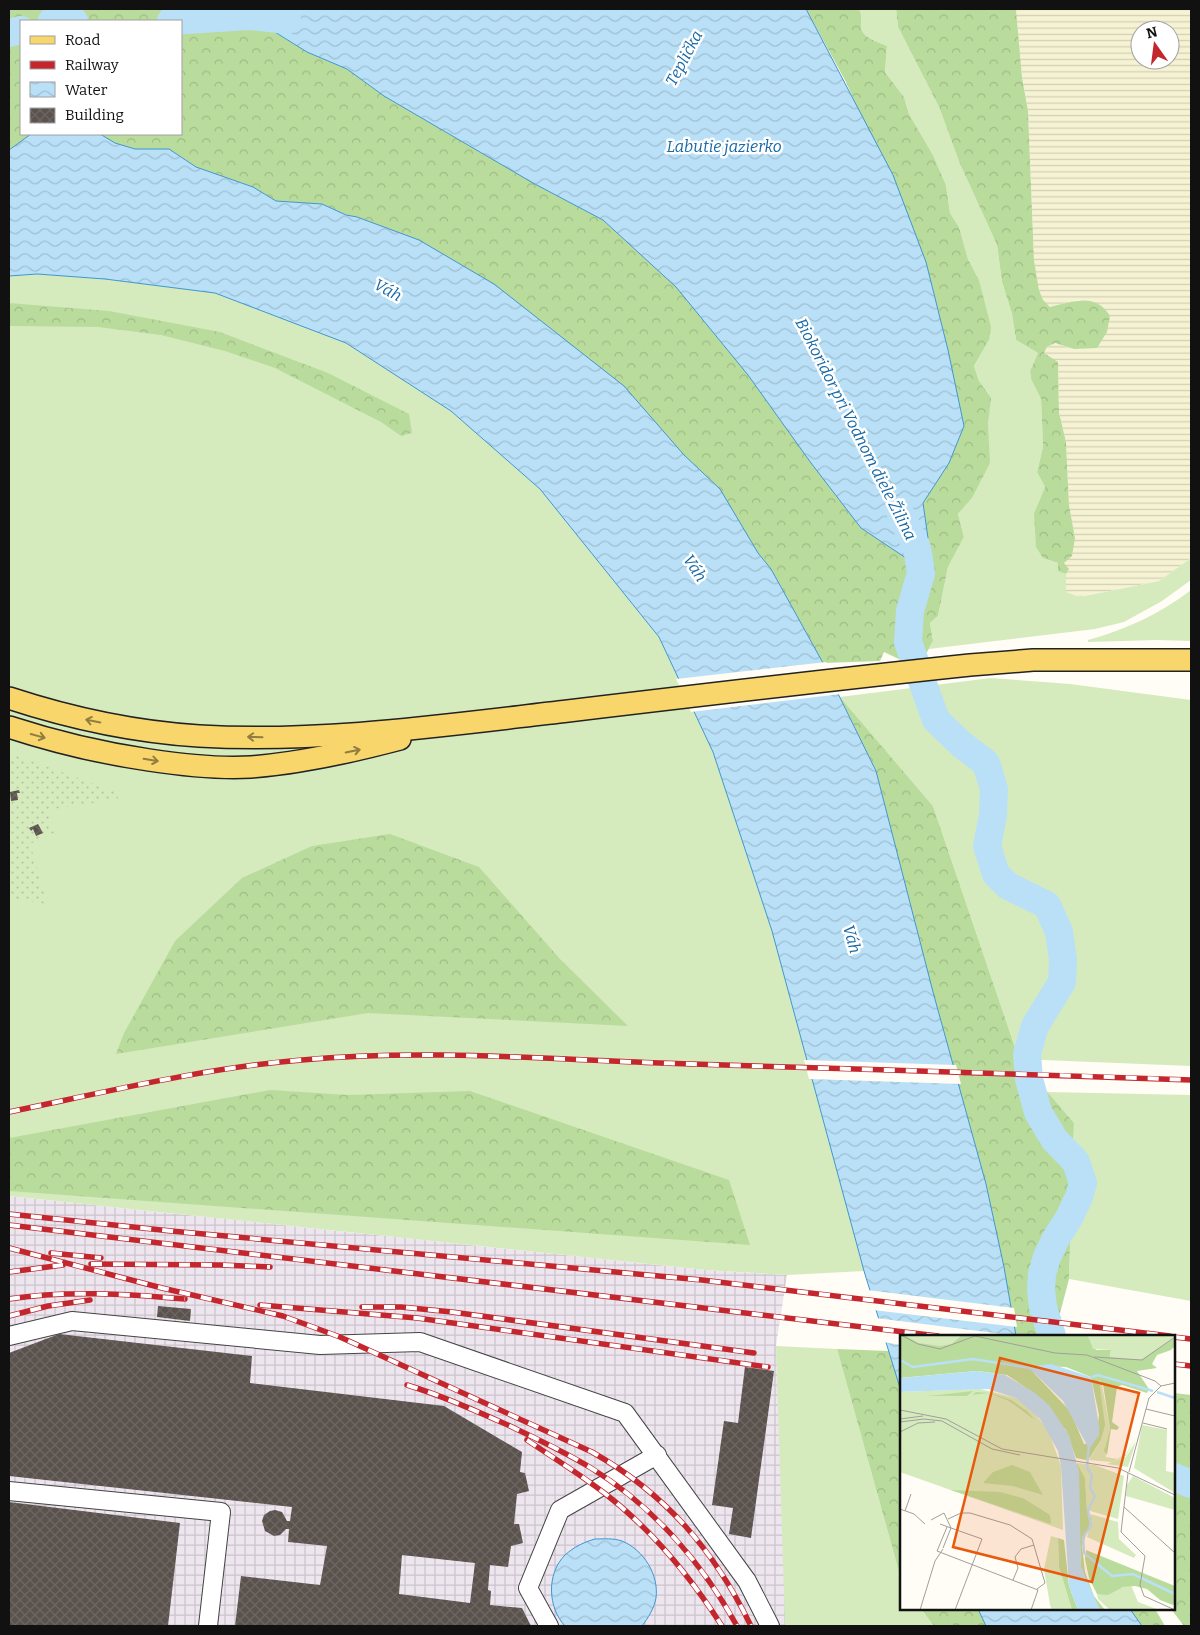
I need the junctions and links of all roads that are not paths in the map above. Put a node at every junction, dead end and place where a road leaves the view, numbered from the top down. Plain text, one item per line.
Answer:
1 (1191, 660) edge
2 (9, 698) edge
3 (456, 725) junction
4 (9, 727) edge
5 (9, 1336) edge
6 (657, 1455) junction
7 (9, 1491) edge
8 (208, 1626) edge
9 (549, 1626) edge
10 (770, 1626) edge

1 - 3 main road
3 -> 2 main road
4 -> 3 main road
5 - 6 lane
6 - 9 lane
6 - 10 lane
7 - 8 lane

